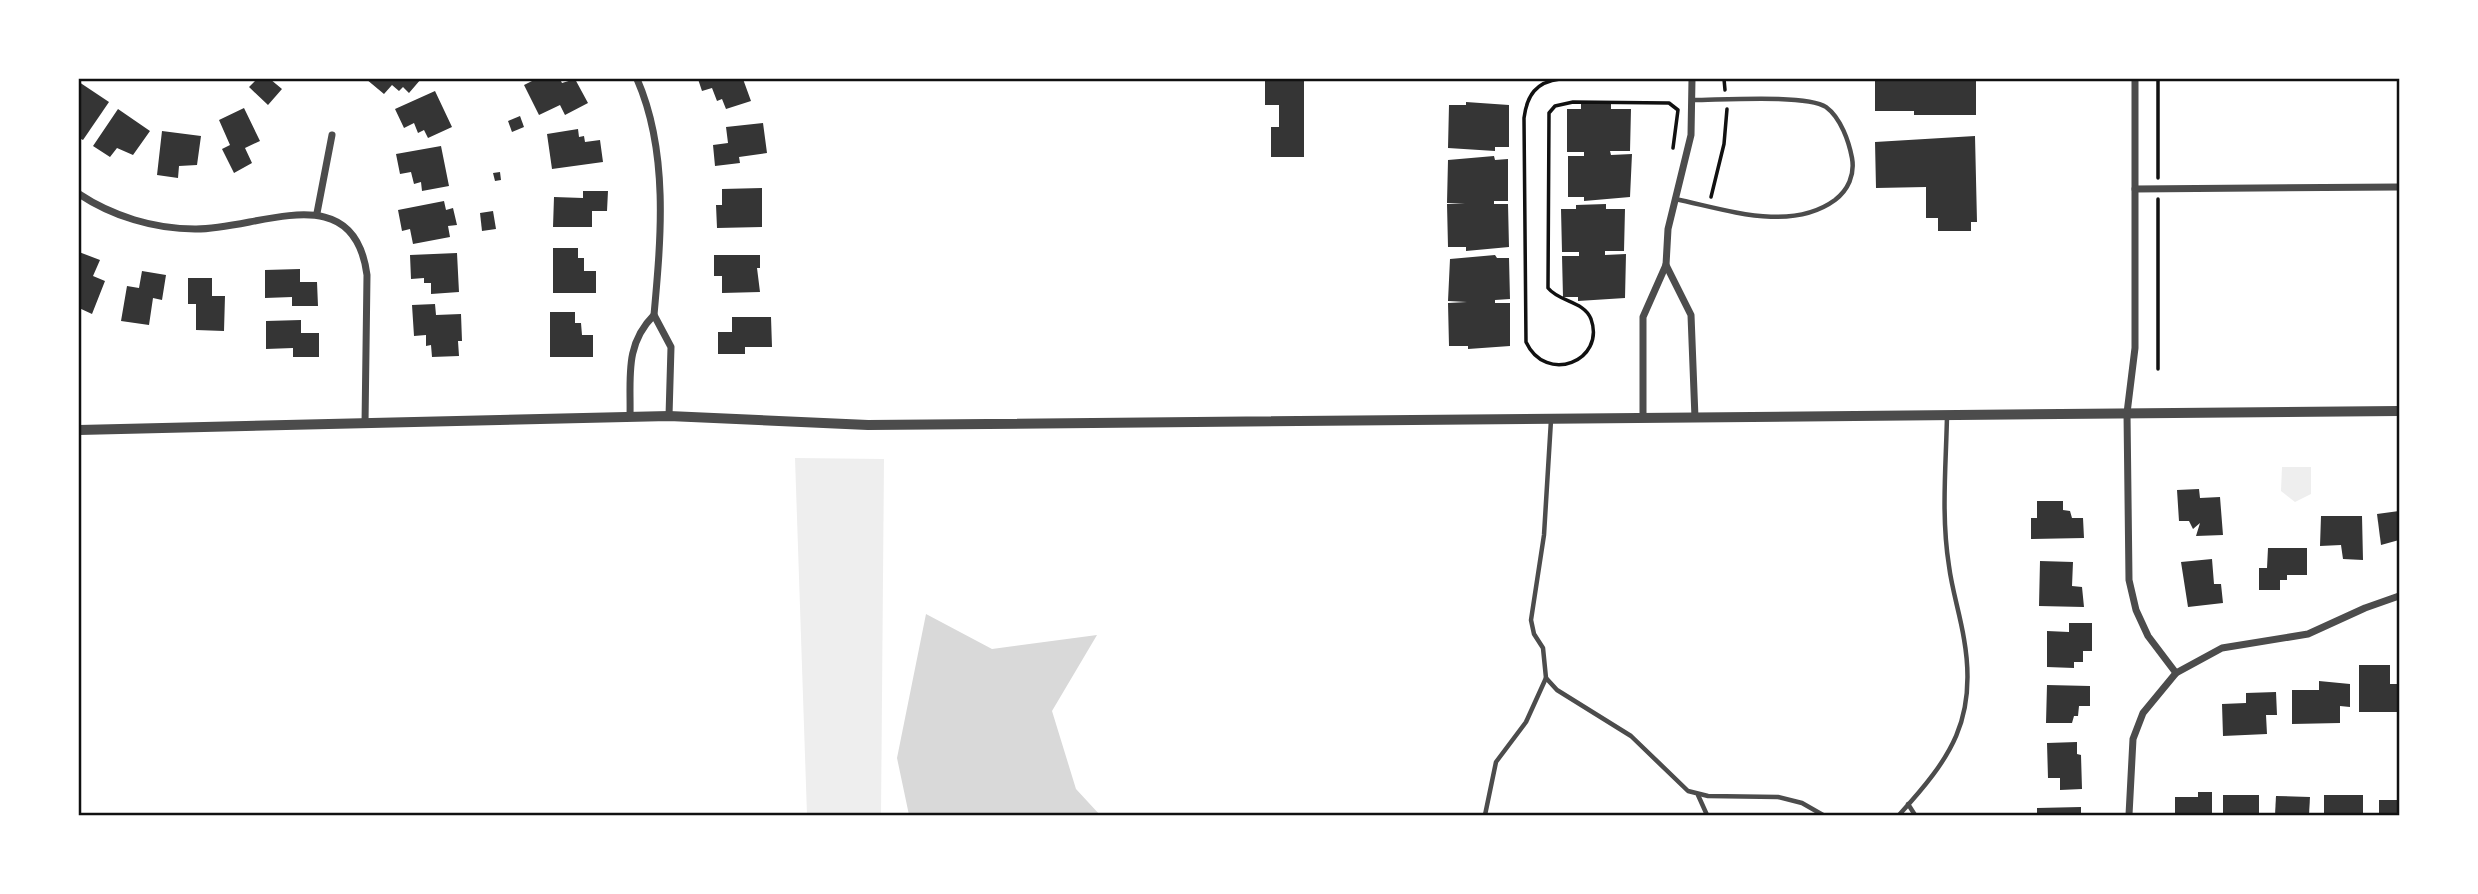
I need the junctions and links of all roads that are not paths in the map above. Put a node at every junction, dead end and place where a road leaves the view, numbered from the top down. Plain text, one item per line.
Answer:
1 (637, 79) edge
2 (1692, 79) edge
3 (2135, 79) edge
4 (1693, 100) junction
5 (332, 135) dead end
6 (2399, 187) edge
7 (2135, 189) junction
8 (79, 194) edge
9 (1675, 199) junction
10 (317, 213) junction
11 (1666, 265) junction
12 (654, 315) junction
13 (2399, 411) edge
14 (2127, 414) junction
15 (669, 416) junction
16 (1947, 416) junction
17 (630, 417) junction
18 (1643, 418) junction
19 (1695, 418) junction
20 (1551, 419) junction
21 (365, 424) junction
22 (79, 430) edge
23 (2399, 596) edge
24 (2176, 673) junction
25 (1546, 678) junction
26 (1698, 795) junction
27 (1908, 804) junction
28 (1485, 815) edge
29 (1707, 815) edge
30 (1823, 815) edge
31 (1899, 815) edge
32 (1915, 815) edge
33 (2129, 815) edge

1 - 12 street
2 - 4 street
3 - 7 street
4 - 9 street
4 - 9 lane
5 - 10 street
6 - 7 street
7 - 14 street
8 - 10 street
9 - 11 street
10 - 21 street
11 - 18 street
11 - 19 street
12 - 15 street
12 - 17 street
13 - 14 street
14 - 16 street
14 - 24 street
15 - 17 street
15 - 20 street
16 - 19 street
16 - 27 lane
17 - 21 street
18 - 19 street
18 - 20 street
20 - 25 lane
21 - 22 street
23 - 24 street
24 - 33 street
25 - 26 lane
25 - 28 lane
26 - 29 lane
26 - 30 lane
27 - 31 lane
27 - 32 lane

